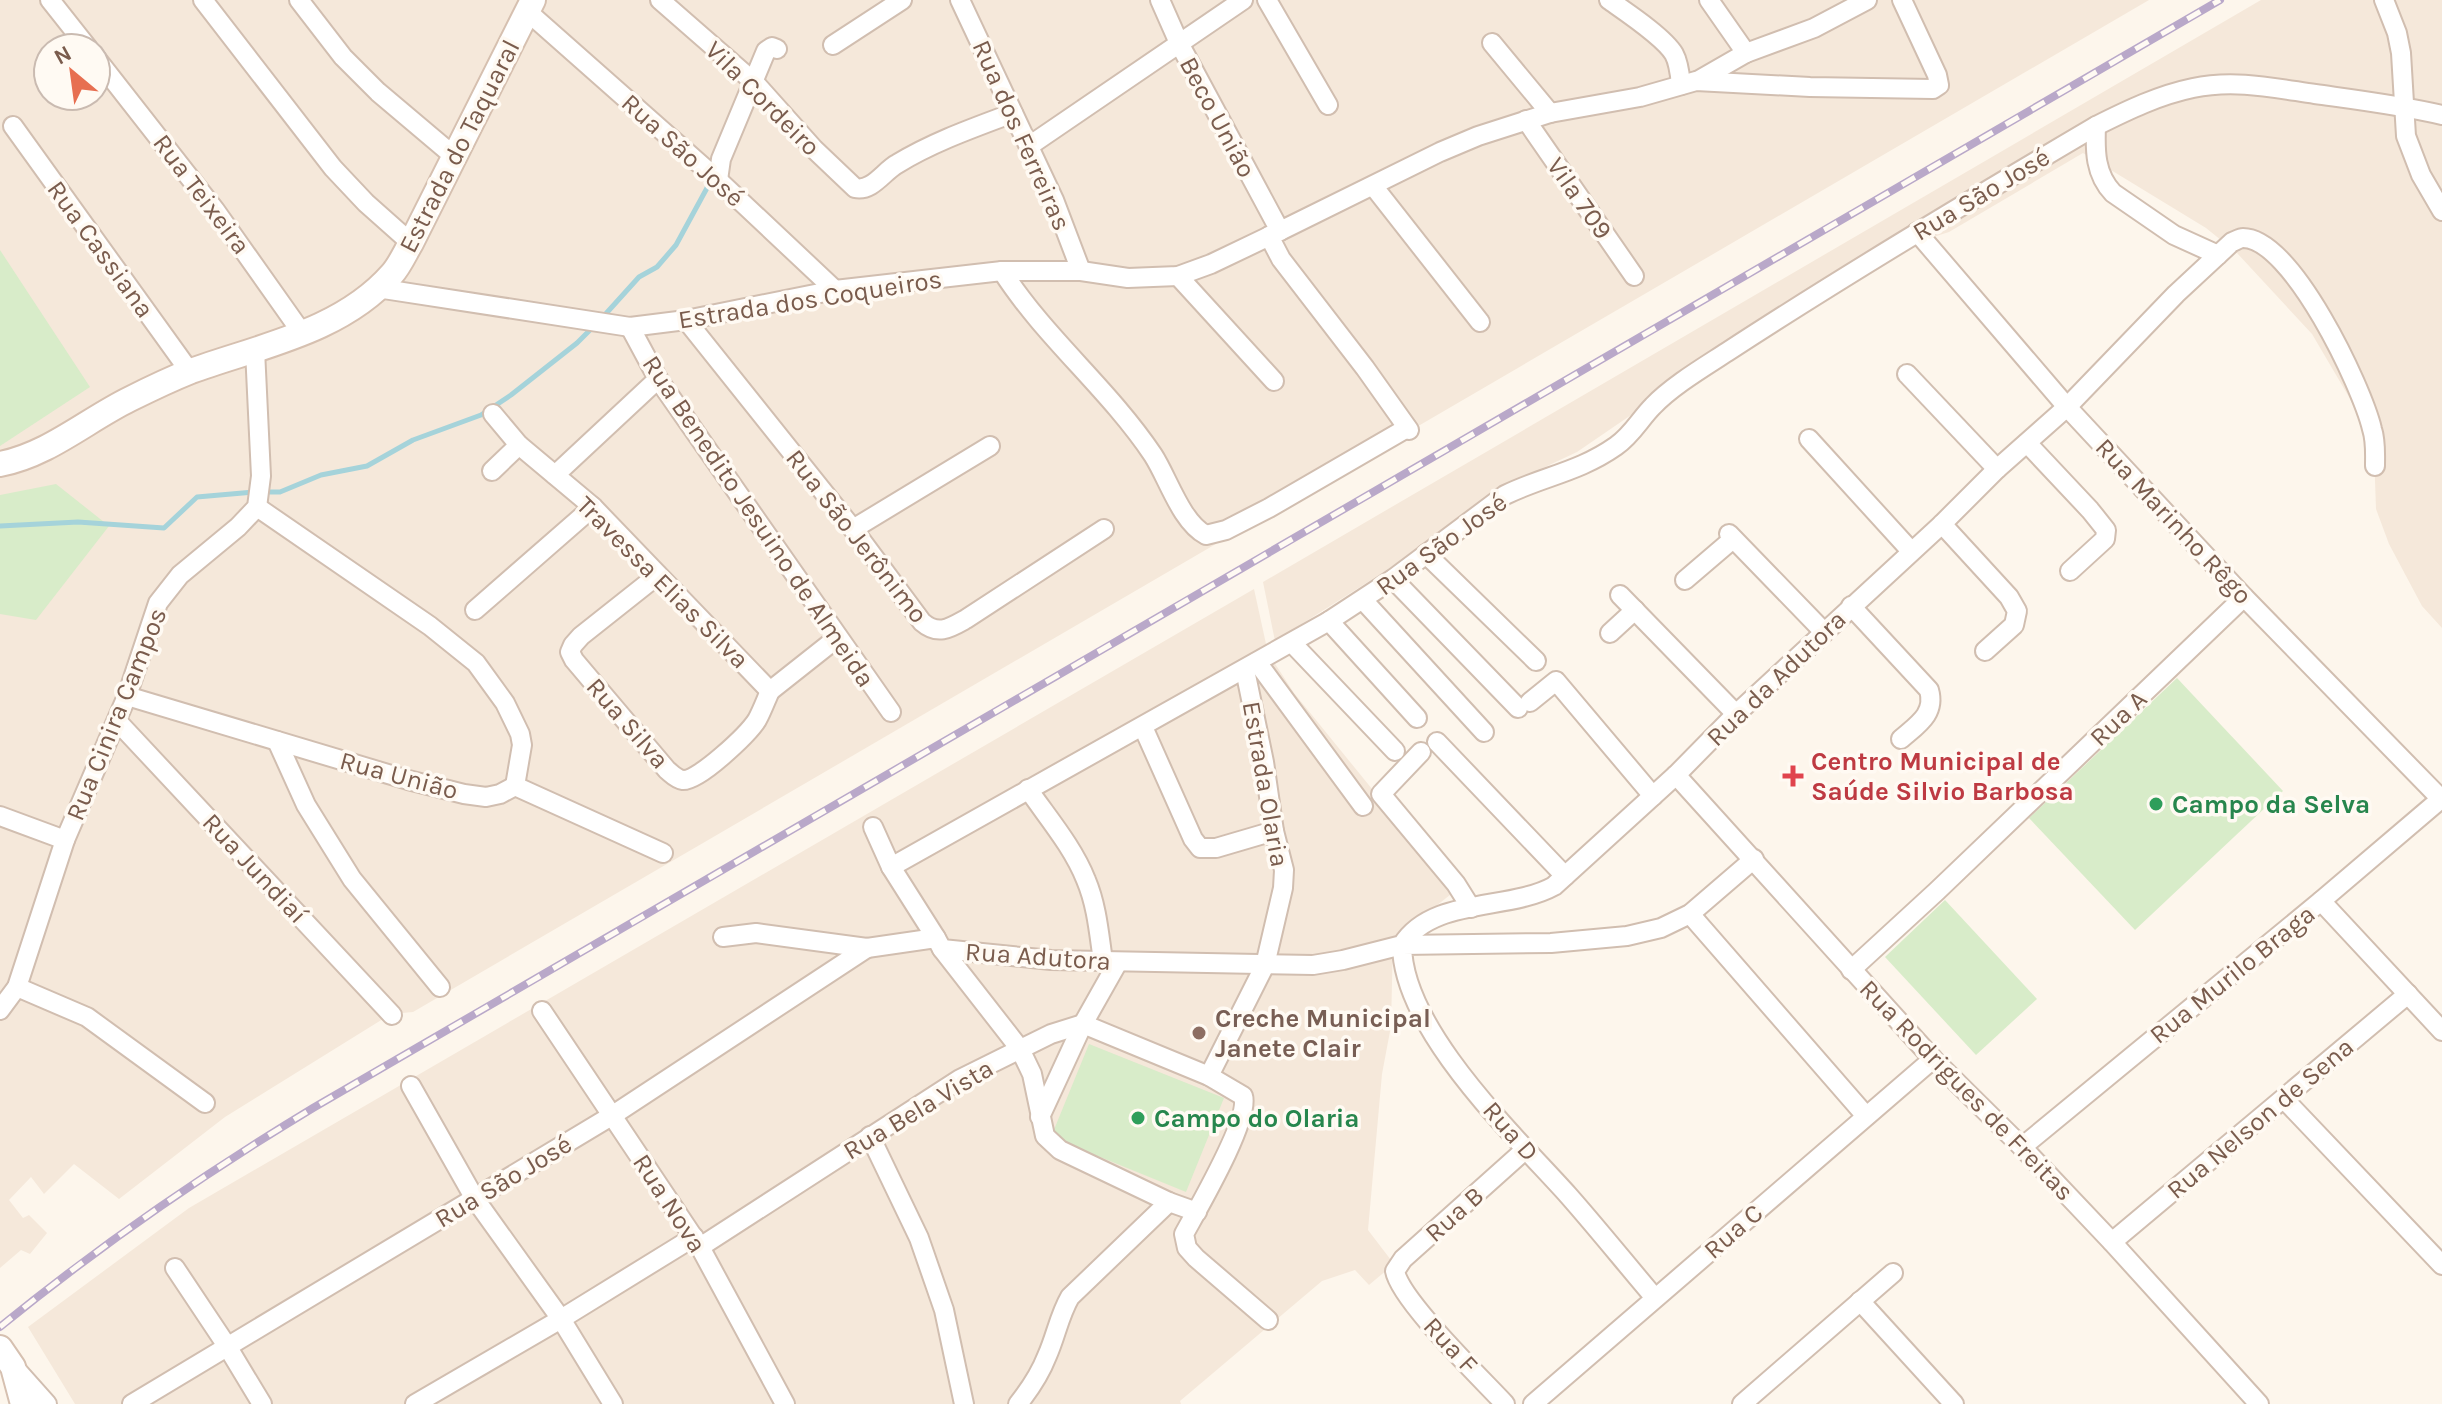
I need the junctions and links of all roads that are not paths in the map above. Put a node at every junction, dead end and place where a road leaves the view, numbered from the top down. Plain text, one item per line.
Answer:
1 (50, 0) edge
2 (203, 0) edge
3 (299, 0) edge
4 (660, 0) edge
5 (902, 0) edge
6 (960, 0) edge
7 (1160, 0) edge
8 (1243, 0) edge
9 (1267, 0) edge
10 (1609, 0) edge
11 (1709, 0) edge
12 (1867, 0) edge
13 (1902, 0) edge
14 (2384, 0) edge
15 (530, 6) edge
16 (75, 32) edge
17 (1179, 43) junction
18 (1492, 43) dead end
19 (833, 45) dead end
20 (777, 49) dead end
21 (1746, 53) junction
22 (112, 78) edge
23 (755, 83) junction
24 (1689, 83) junction
25 (1328, 105) dead end
26 (2406, 107) junction
27 (1013, 113) junction
28 (1550, 113) junction
29 (2442, 115) edge
30 (1526, 120) junction
31 (13, 126) dead end
32 (2096, 126) junction
33 (1029, 146) junction
34 (455, 157) junction
35 (713, 177) junction
36 (1374, 187) junction
37 (2442, 211) edge
38 (1917, 232) junction
39 (1275, 234) junction
40 (411, 243) junction
41 (2218, 255) junction
42 (1002, 271) junction
43 (1081, 271) junction
44 (1178, 276) junction
45 (1634, 276) dead end
46 (377, 288) junction
47 (835, 290) junction
48 (686, 320) junction
49 (1480, 322) dead end
50 (630, 327) junction
51 (302, 333) junction
52 (255, 350) junction
53 (190, 372) junction
54 (1907, 374) dead end
55 (658, 379) junction
56 (1274, 381) dead end
57 (2067, 407) junction
58 (493, 414) dead end
59 (1809, 439) dead end
60 (2027, 443) junction
61 (519, 445) junction
62 (990, 446) dead end
63 (0, 464) edge
64 (2375, 466) dead end
65 (1997, 469) junction
66 (492, 471) dead end
67 (555, 475) junction
68 (258, 503) junction
69 (593, 507) junction
70 (1942, 524) junction
71 (853, 529) junction
72 (1104, 529) dead end
73 (1911, 551) junction
74 (1426, 554) junction
75 (2070, 571) dead end
76 (658, 575) junction
77 (1393, 579) junction
78 (1685, 580) dead end
79 (1620, 595) dead end
80 (2244, 597) junction
81 (1363, 600) junction
82 (1851, 606) junction
83 (475, 610) dead end
84 (1635, 610) junction
85 (1329, 621) junction
86 (1824, 632) junction
87 (1610, 633) dead end
88 (837, 638) junction
89 (1292, 643) junction
90 (1985, 651) dead end
91 (1536, 661) dead end
92 (1251, 666) junction
93 (770, 691) junction
94 (127, 696) junction
95 (891, 712) dead end
96 (1736, 714) junction
97 (1417, 718) dead end
98 (117, 721) junction
99 (1143, 727) junction
100 (1484, 732) dead end
101 (1901, 739) dead end
102 (277, 741) junction
103 (1395, 751) dead end
104 (1676, 775) junction
105 (515, 786) junction
106 (1028, 789) junction
107 (1653, 796) junction
108 (2442, 799) edge
109 (1363, 806) dead end
110 (0, 816) edge
111 (873, 827) dead end
112 (1274, 831) junction
113 (65, 840) junction
114 (663, 853) dead end
115 (1754, 859) junction
116 (891, 867) junction
117 (1565, 876) junction
118 (2321, 901) junction
119 (1471, 908) junction
120 (1690, 914) junction
121 (723, 937) dead end
122 (939, 944) junction
123 (1402, 945) junction
124 (867, 948) junction
125 (1110, 961) junction
126 (1265, 965) junction
127 (1851, 970) junction
128 (17, 987) junction
129 (440, 987) dead end
130 (2408, 994) junction
131 (0, 1010) edge
132 (542, 1011) dead end
133 (392, 1015) dead end
134 (1083, 1024) junction
135 (2442, 1031) edge
136 (1020, 1049) junction
137 (1933, 1059) junction
138 (1209, 1076) junction
139 (411, 1086) dead end
140 (2284, 1099) junction
141 (205, 1103) dead end
142 (613, 1115) junction
143 (1866, 1116) junction
144 (1040, 1117) junction
145 (870, 1136) junction
146 (2022, 1147) junction
147 (1526, 1149) junction
148 (475, 1199) junction
149 (1169, 1202) junction
150 (1197, 1212) junction
151 (697, 1242) junction
152 (2112, 1242) junction
153 (2442, 1265) edge
154 (175, 1268) dead end
155 (1893, 1273) dead end
156 (1399, 1284) joint
157 (1655, 1298) junction
158 (1860, 1301) junction
159 (561, 1319) junction
160 (1268, 1320) dead end
161 (227, 1346) junction
162 (6, 1357) edge
163 (1745, 1403) edge
164 (23, 1404) edge
165 (47, 1404) edge
166 (132, 1404) edge
167 (262, 1404) edge
168 (415, 1404) edge
169 (613, 1404) edge
170 (785, 1404) edge
171 (964, 1404) edge
172 (1018, 1404) edge
173 (1505, 1404) edge
174 (1533, 1404) edge
175 (1954, 1404) edge
176 (2259, 1404) edge

1 - 16 street
2 - 40 street
3 - 34 street
4 - 23 street, Vila Cordeiro
5 - 19 street
6 - 27 street, Rua dos Ferreiras
7 - 17 street, Beco União
8 - 17 street
9 - 25 street
10 - 24 street
11 - 21 street
12 - 21 street
13 - 24 street, Estrada dos Coqueiros
14 - 26 street
15 - 34 street, Estrada do Taquaral
15 - 35 street, Rua São José
17 - 33 street
17 - 39 street, Beco União
18 - 28 street
20 - 23 street
21 - 24 street
22 - 51 street, Rua Teixeira
23 - 27 street, Vila Cordeiro
23 - 35 street
24 - 28 street, Estrada dos Coqueiros
26 - 29 street
26 - 32 street
26 - 37 street
27 - 33 street, Rua dos Ferreiras
28 - 30 street, Estrada dos Coqueiros
30 - 36 street, Estrada dos Coqueiros
30 - 45 street, Vila 709
31 - 53 street, Rua Cassiana
32 - 38 street, Rua São José
32 - 41 street
33 - 43 street, Rua dos Ferreiras
34 - 40 street, Estrada do Taquaral
35 - 47 street, Rua São José
36 - 39 street, Estrada dos Coqueiros
36 - 49 street
38 - 57 street, Rua Marinho Rêgo
38 - 74 street, Rua São José
39 - 42 street, Beco União
39 - 44 street, Estrada dos Coqueiros
40 - 46 street, Estrada do Taquaral
41 - 57 street, Rua da Adutora
41 - 64 street, Rua da Adutora
42 - 43 street, Estrada dos Coqueiros
42 - 47 street, Estrada dos Coqueiros
43 - 44 street, Estrada dos Coqueiros
44 - 56 street
46 - 50 street, Estrada dos Coqueiros
46 - 51 street
47 - 48 street, Estrada dos Coqueiros
48 - 50 street, Estrada dos Coqueiros
48 - 71 street, Rua São Jerônimo
50 - 55 street, Rua Benedito Jesuino de Almeida
51 - 52 street
52 - 53 street
52 - 68 street
53 - 63 street
54 - 65 street
55 - 67 street
55 - 88 street, Rua Benedito Jesuino de Almeida
57 - 60 street, Rua da Adutora
57 - 80 street, Rua Marinho Rêgo
58 - 61 street, Travessa Elias Silva
59 - 73 street
60 - 65 street, Rua da Adutora
60 - 75 street
61 - 66 street
61 - 67 street, Travessa Elias Silva
62 - 71 street
65 - 70 street, Rua da Adutora
67 - 69 street, Travessa Elias Silva
68 - 94 street, Rua Cinira Campos
68 - 105 street
69 - 76 street, Travessa Elias Silva
69 - 83 street
70 - 73 street, Rua da Adutora
70 - 90 street
71 - 72 street, Rua São Jerônimo
73 - 82 street, Rua da Adutora
74 - 77 street, Rua São José
74 - 91 street
76 - 93 street, Travessa Elias Silva
76 - 93 street, Rua Silva
77 - 81 street, Rua São José
77 - 107 street
78 - 86 street
79 - 84 street
80 - 108 street, Rua Marinho Rêgo
80 - 127 street, Rua A
81 - 85 street, Rua São José
81 - 100 street
82 - 86 street, Rua da Adutora
82 - 101 street
84 - 87 street
84 - 96 street
85 - 89 street, Rua São José
85 - 97 street
86 - 96 street, Rua da Adutora
88 - 93 street, Travessa Elias Silva
88 - 95 street, Rua Benedito Jesuino de Almeida
89 - 92 street, Rua São José
89 - 103 street
92 - 99 street, Rua São José
92 - 109 street
92 - 112 street, Estrada Olaria
94 - 98 street, Rua Cinira Campos
94 - 102 street, Rua União
96 - 104 street, Rua da Adutora
98 - 113 street, Rua Cinira Campos
98 - 133 street, Rua Jundiaí
99 - 106 street, Rua São José
99 - 112 street
102 - 105 street, Rua União
102 - 129 street
104 - 107 street, Rua da Adutora
104 - 115 street, Rua Rodrigues de Freitas
105 - 114 street
106 - 116 street, Rua São José
106 - 125 street
107 - 117 street, Rua da Adutora
108 - 118 street, Rua Murilo Braga
110 - 113 street
111 - 116 street
112 - 126 street, Estrada Olaria
113 - 128 street, Rua Cinira Campos
115 - 120 street
115 - 127 street, Rua Rodrigues de Freitas
116 - 122 street
117 - 119 street, Rua da Adutora
117 - 119 street
118 - 130 street
118 - 146 street, Rua Murilo Braga
119 - 123 street, Rua da Adutora
120 - 123 street
120 - 143 street
121 - 124 street, Rua Adutora
122 - 124 street, Rua Adutora
122 - 125 street, Rua Adutora
122 - 136 street
123 - 126 street, Rua da Adutora
123 - 147 street, Rua D
124 - 142 street, Rua São José
125 - 126 street, Rua Adutora
125 - 134 street
126 - 138 street, Estrada Olaria
127 - 137 street, Rua Rodrigues de Freitas
128 - 131 street, Rua Cinira Campos
128 - 141 street
130 - 135 street
130 - 140 street, Rua Nelson de Sena
132 - 142 street, Rua Nova
134 - 136 street, Rua Bela Vista
134 - 138 street
134 - 144 street
136 - 144 street
136 - 145 street, Rua Bela Vista
137 - 143 street, Rua C
137 - 146 street, Rua Rodrigues de Freitas
138 - 150 street
139 - 148 street
140 - 152 street, Rua Nelson de Sena
140 - 153 street
142 - 148 street, Rua São José
142 - 151 street, Rua Nova
143 - 157 street, Rua C
144 - 149 street
145 - 151 street, Rua Bela Vista
145 - 171 street
146 - 152 street, Rua Rodrigues de Freitas
147 - 156 street, Rua B
147 - 157 street, Rua D
148 - 159 street
148 - 161 street, Rua São José
149 - 150 street
149 - 172 street
150 - 160 street
151 - 159 street, Rua Bela Vista
151 - 170 street, Rua Nova
152 - 176 street, Rua Rodrigues de Freitas
154 - 161 street
155 - 158 street
156 - 173 street, Rua F
157 - 174 street, Rua C
158 - 163 street
158 - 175 street
159 - 168 street, Rua Bela Vista
159 - 169 street
161 - 166 street, Rua São José
161 - 167 street
162 - 164 street
162 - 165 street

